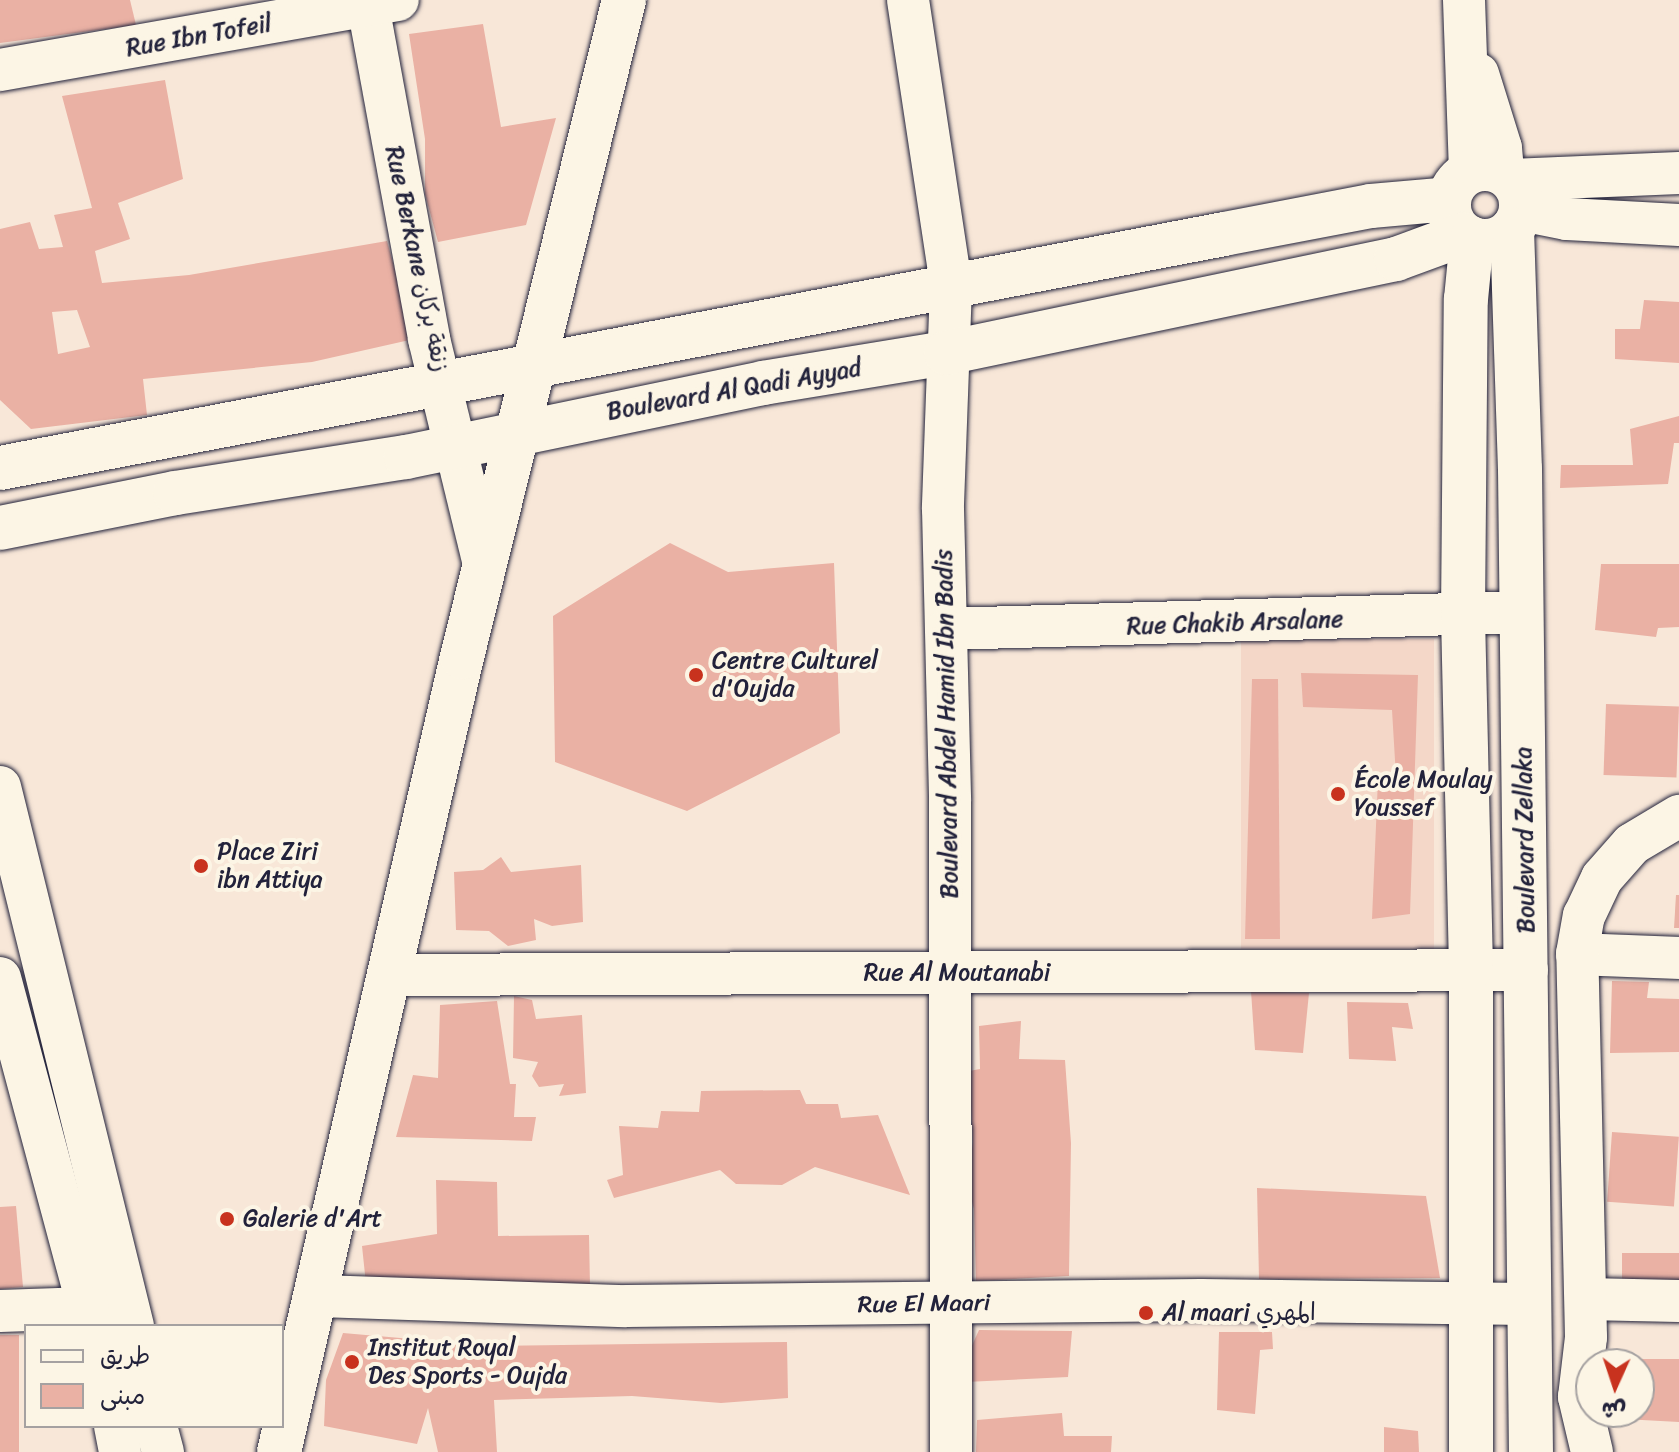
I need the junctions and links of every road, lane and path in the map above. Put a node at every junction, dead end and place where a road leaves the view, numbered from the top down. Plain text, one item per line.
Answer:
1 (624, 0) edge
2 (908, 0) edge
3 (1464, 0) edge
4 (377, 2) edge
5 (0, 70) edge
6 (1679, 173) edge
7 (1488, 204) junction
8 (1679, 225) edge
9 (951, 286) junction
10 (946, 353) junction
11 (534, 367) junction
12 (443, 383) junction
13 (519, 432) junction
14 (458, 442) junction
15 (0, 468) edge
16 (0, 528) edge
17 (484, 564) junction
18 (1522, 612) junction
19 (1463, 615) junction
20 (947, 629) junction
21 (0, 787) edge
22 (1679, 816) edge
23 (1577, 954) junction
24 (1679, 958) edge
25 (1471, 968) junction
26 (1527, 970) junction
27 (948, 973) junction
28 (388, 975) junction
29 (0, 978) edge
30 (319, 1296) junction
31 (1586, 1299) junction
32 (1679, 1301) edge
33 (950, 1304) junction
34 (1529, 1304) junction
35 (1470, 1306) junction
36 (0, 1311) edge
37 (91, 1317) edge
38 (133, 1324) edge
39 (115, 1428) edge
40 (157, 1428) edge
41 (120, 1452) edge
42 (163, 1452) edge
43 (279, 1452) edge
44 (951, 1452) edge
45 (1471, 1452) edge
46 (1531, 1452) edge
47 (1592, 1452) edge

1 - 11 main road
2 - 9 street, Boulevard Abdel Hamid Ibn Badis
3 - 7 street, Boulevard Zellaka
4 - 5 street, Rue Ibn Tofeil
4 - 12 street, Rue Berkane زنقة بركان
6 - 7 street, Boulevard Al Qadi Ayyad
7 - 8 street, Boulevard Al Qadi Ayyad
7 - 9 main road, Boulevard Al Qadi Ayyad
7 - 10 main road, Boulevard Al Qadi Ayyad
7 - 18 main road, Boulevard Zellaka
7 - 19 main road, Boulevard Zellaka
9 - 10 street, Boulevard Abdel Hamid Ibn Badis
9 - 11 main road, Boulevard Al Qadi Ayyad
10 - 13 main road, Boulevard Al Qadi Ayyad
10 - 20 street, Boulevard Abdel Hamid Ibn Badis
11 - 12 main road, Boulevard Al Qadi Ayyad
11 - 13 main road
12 - 14 street, Rue Berkane زنقة بركان
12 - 15 main road, Boulevard Al Qadi Ayyad
13 - 14 main road, Boulevard Al Qadi Ayyad
13 - 17 main road
14 - 16 main road, Boulevard Al Qadi Ayyad
14 - 17 street, Rue Berkane زنقة بركان
17 - 28 main road
18 - 19 street, Rue Chakib Arsalane
18 - 26 main road, Boulevard Zellaka
19 - 20 street, Rue Chakib Arsalane
19 - 25 main road, Boulevard Zellaka
20 - 27 street, Boulevard Abdel Hamid Ibn Badis
21 - 38 street
22 - 23 street
23 - 24 street
23 - 31 street
25 - 26 street, Rue Al Moutanabi
25 - 27 street, Rue Al Moutanabi
25 - 35 main road, Boulevard Zellaka
26 - 34 main road, Boulevard Zellaka
27 - 28 street, Rue Al Moutanabi
27 - 33 street, Boulevard Abdel Hamid Ibn Badis
28 - 30 main road
29 - 37 street
30 - 33 street, Rue El Maari
30 - 43 main road
31 - 32 street
31 - 47 street
33 - 35 street, Rue El Maari
33 - 44 street, Boulevard Abdel Hamid Ibn Badis
34 - 35 street, Rue El Maari
34 - 46 main road, Boulevard Zellaka
35 - 45 main road, Boulevard Zellaka
36 - 37 street
39 - 41 street
40 - 42 street

